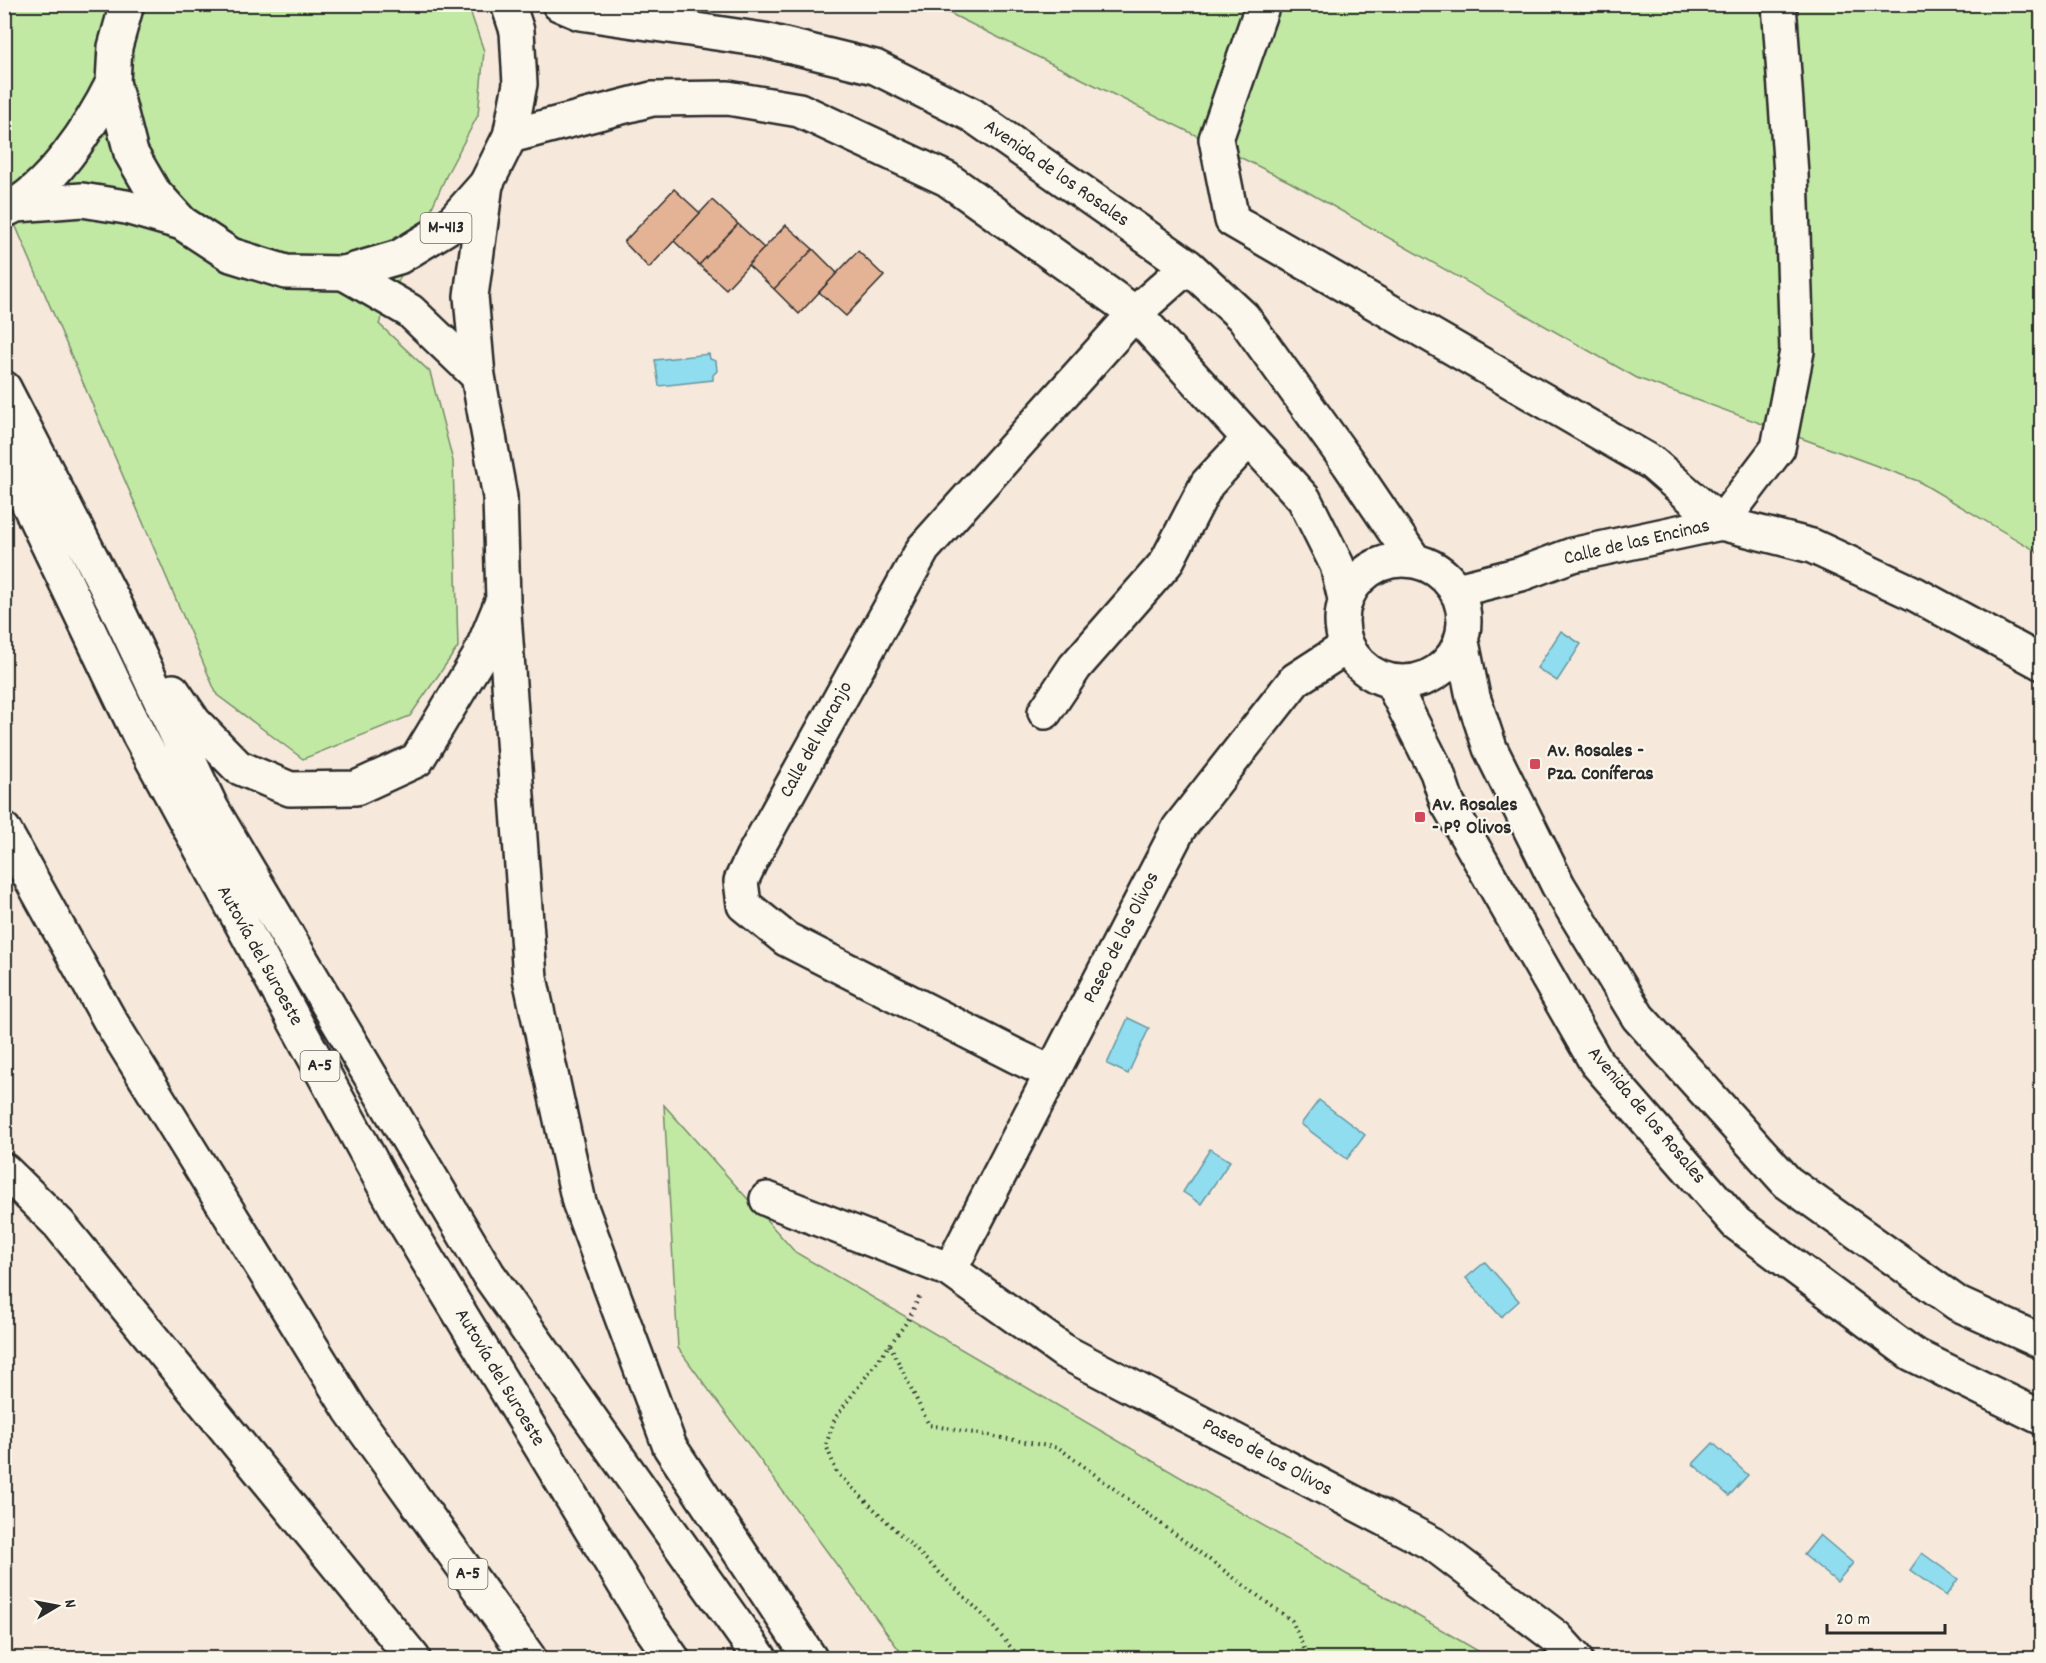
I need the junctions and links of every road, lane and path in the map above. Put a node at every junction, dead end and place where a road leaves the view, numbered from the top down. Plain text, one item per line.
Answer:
1 (127, 4) edge
2 (508, 4) edge
3 (559, 4) edge
4 (1263, 4) edge
5 (1779, 4) edge
6 (113, 82) junction
7 (510, 136) junction
8 (486, 184) junction
9 (11, 208) edge
10 (182, 223) junction
11 (1188, 266) junction
12 (344, 273) junction
13 (1135, 313) junction
14 (478, 376) junction
15 (4, 388) edge
16 (1249, 439) junction
17 (4, 453) edge
18 (1721, 524) junction
19 (1414, 560) junction
20 (1457, 590) junction
21 (1345, 599) junction
22 (503, 600) junction
23 (115, 604) junction
24 (1462, 642) junction
25 (1346, 647) junction
26 (2042, 663) edge
27 (1392, 683) junction
28 (1046, 712) dead end
29 (4, 830) edge
30 (1052, 1072) junction
31 (4, 1170) edge
32 (767, 1199) dead end
33 (950, 1269) junction
34 (2042, 1342) edge
35 (890, 1345) junction
36 (2042, 1418) edge
37 (412, 1659) edge
38 (529, 1659) edge
39 (672, 1659) edge
40 (760, 1659) edge
41 (810, 1659) edge
42 (1020, 1659) edge
43 (1308, 1659) edge
44 (1575, 1659) edge

1 - 6 main road, M-413
2 - 7 main road, M-413
3 - 11 main road, Avenida de los Rosales
4 - 18 main road
5 - 18 main road
6 - 9 main road, M-413
6 - 10 main road, M-413
7 - 8 main road, M-413
7 - 13 main road
8 - 12 main road, M-413
8 - 14 main road
9 - 10 main road, M-413
10 - 12 main road, M-413
11 - 13 main road, Calle del Naranjo
11 - 19 main road, Avenida de los Rosales
12 - 14 main road
13 - 16 main road
13 - 30 main road, Calle del Naranjo
14 - 22 main road
15 - 23 main road
16 - 21 main road
16 - 28 main road
17 - 39 main road, Autovía del Suroeste / A-5
18 - 20 main road, Calle de las Encinas
18 - 26 main road, Calle de las Encinas
19 - 20 main road
19 - 21 main road
20 - 24 main road
21 - 25 main road
22 - 23 main road
22 - 41 main road
23 - 40 main road
24 - 27 main road
24 - 34 main road
25 - 27 main road
25 - 30 main road, Paseo de los Olivos
27 - 36 main road, Avenida de los Rosales
29 - 38 main road, A-5
30 - 33 main road, Paseo de los Olivos
31 - 37 main road
32 - 33 main road, Paseo de los Olivos
33 - 35 path
33 - 44 main road, Paseo de los Olivos
35 - 42 path
35 - 43 path

